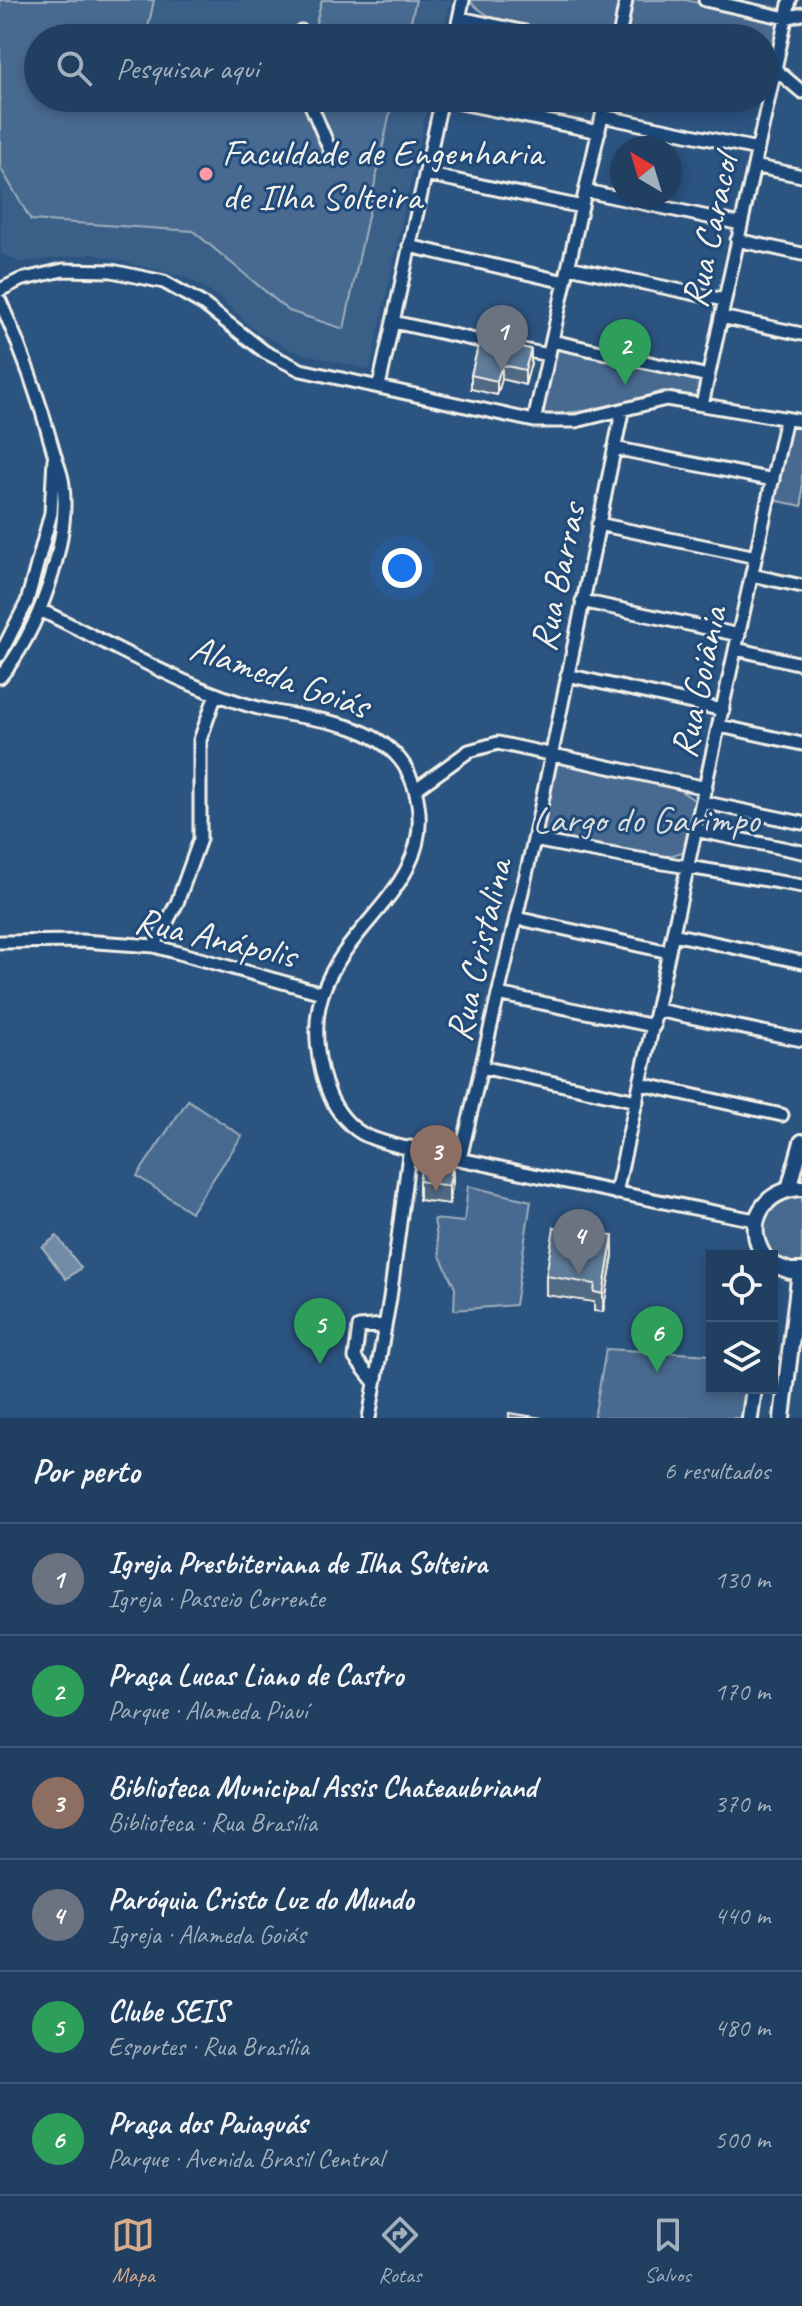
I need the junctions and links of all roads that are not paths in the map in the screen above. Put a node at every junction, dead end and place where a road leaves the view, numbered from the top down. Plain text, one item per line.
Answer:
1 (463, 0) edge
2 (626, 0) edge
3 (705, 0) edge
4 (790, 0) edge
5 (802, 14) edge
6 (460, 18) junction
7 (786, 18) junction
8 (458, 24) edge
9 (488, 24) edge
10 (622, 24) edge
11 (778, 42) edge
12 (778, 75) edge
13 (802, 92) edge
14 (314, 112) edge
15 (439, 112) edge
16 (507, 112) edge
17 (603, 112) edge
18 (762, 112) edge
19 (602, 116) junction
20 (599, 132) junction
21 (757, 149) junction
22 (332, 155) dead end
23 (754, 166) junction
24 (425, 174) junction
25 (802, 176) edge
26 (586, 191) junction
27 (582, 207) junction
28 (741, 224) junction
29 (737, 240) junction
30 (409, 246) junction
31 (802, 254) edge
32 (569, 267) junction
33 (565, 282) junction
34 (0, 290) edge
35 (724, 300) junction
36 (0, 301) edge
37 (721, 317) junction
38 (393, 322) junction
39 (802, 334) edge
40 (552, 341) junction
41 (549, 355) junction
42 (708, 376) junction
43 (379, 386) junction
44 (702, 405) junction
45 (622, 412) junction
46 (786, 418) junction
47 (534, 421) junction
48 (802, 421) edge
49 (614, 448) junction
50 (54, 455) junction
51 (773, 480) junction
52 (598, 524) junction
53 (756, 557) junction
54 (752, 575) junction
55 (802, 586) edge
56 (582, 601) junction
57 (42, 611) junction
58 (739, 635) junction
59 (5, 637) edge
60 (736, 649) junction
61 (0, 655) edge
62 (802, 664) edge
63 (567, 675) junction
64 (0, 677) edge
65 (216, 694) junction
66 (723, 710) junction
67 (720, 726) junction
68 (802, 744) edge
69 (550, 754) junction
70 (706, 788) junction
71 (416, 789) junction
72 (702, 802) junction
73 (802, 823) edge
74 (695, 830) junction
75 (534, 840) junction
76 (802, 852) edge
77 (687, 866) junction
78 (802, 886) edge
79 (516, 918) junction
80 (673, 934) junction
81 (0, 942) edge
82 (154, 946) junction
83 (669, 952) junction
84 (802, 962) edge
85 (322, 993) junction
86 (498, 994) junction
87 (657, 1010) junction
88 (654, 1026) junction
89 (802, 1040) edge
90 (481, 1067) junction
91 (641, 1084) junction
92 (637, 1101) junction
93 (782, 1115) dead end
94 (802, 1142) edge
95 (410, 1147) junction
96 (460, 1159) junction
97 (796, 1188) edge
98 (616, 1193) junction
99 (755, 1220) junction
100 (760, 1250) edge
101 (778, 1265) edge
102 (801, 1271) edge
103 (385, 1325) junction
104 (375, 1383) junction
105 (753, 1394) edge
106 (369, 1418) edge
107 (750, 1418) edge
108 (782, 1418) edge

1 - 6 street
2 - 10 street
3 - 7 street
4 - 7 street, Rua Caracol
5 - 7 street
6 - 8 street
6 - 9 street
7 - 11 street, Rua Caracol
12 - 13 street
14 - 22 street
15 - 24 street
16 - 20 street
17 - 19 street
18 - 21 street, Rua Caracol
19 - 20 street
19 - 21 street
20 - 26 street
21 - 23 street, Rua Caracol
23 - 25 street
23 - 28 street, Rua Caracol
24 - 27 street
24 - 30 street
26 - 27 street
26 - 28 street
27 - 32 street
28 - 29 street, Rua Caracol
29 - 31 street
29 - 35 street, Rua Caracol
30 - 33 street
30 - 38 street
32 - 33 street
32 - 35 street
33 - 40 street
34 - 43 street
35 - 37 street, Rua Caracol
36 - 50 street
37 - 39 street
37 - 42 street, Rua Caracol
38 - 41 street
38 - 43 street
40 - 41 street
40 - 42 street
41 - 47 street
42 - 44 street, Rua Caracol
43 - 47 street
44 - 45 street
44 - 46 street
45 - 47 street
45 - 49 street, Rua Barras
46 - 48 street
46 - 51 street, Rua Goiânia
49 - 51 street
49 - 52 street, Rua Barras
50 - 57 street
50 - 59 street
51 - 53 street, Rua Goiânia
52 - 53 street
52 - 56 street, Rua Barras
53 - 54 street, Rua Goiânia
54 - 55 street
54 - 58 street, Rua Goiânia
56 - 58 street
56 - 63 street, Rua Barras
57 - 64 street
57 - 65 street, Alameda Goiás
58 - 60 street, Rua Goiânia
59 - 61 street
60 - 62 street
60 - 66 street, Rua Goiânia
63 - 66 street
63 - 69 street, Rua Barras
65 - 71 street, Alameda Goiás
65 - 82 street
66 - 67 street, Rua Goiânia
67 - 68 street
67 - 70 street, Rua Goiânia
69 - 70 street
69 - 71 street
69 - 75 street, Rua Cristalina
70 - 72 street, Rua Goiânia
71 - 85 street, Alameda Goiás
72 - 73 street
72 - 74 street, Rua Goiânia
74 - 76 street
74 - 77 street, Rua Goiânia
75 - 77 street
75 - 79 street, Rua Cristalina
77 - 78 street
77 - 80 street, Rua Goiânia
79 - 83 street
79 - 86 street, Rua Cristalina
80 - 83 street, Rua Goiânia
80 - 84 street
81 - 82 street, Rua Anápolis
82 - 85 street, Rua Anápolis
83 - 87 street, Rua Goiânia
85 - 95 street, Alameda Goiás
86 - 88 street
86 - 90 street, Rua Cristalina
87 - 88 street, Rua Goiânia
87 - 89 street
88 - 91 street, Rua Goiânia
90 - 92 street
90 - 96 street, Rua Cristalina
91 - 92 street, Rua Goiânia
91 - 93 street
92 - 98 street, Rua Goiânia
94 - 97 main road
95 - 96 street, Alameda Goiás
95 - 103 street
96 - 98 street, Alameda Goiás
97 - 99 main road
98 - 99 street, Alameda Goiás
99 - 100 main road
101 - 102 main road
102 - 108 main road
103 - 104 street
103 - 104 street
104 - 106 street
105 - 107 main road

